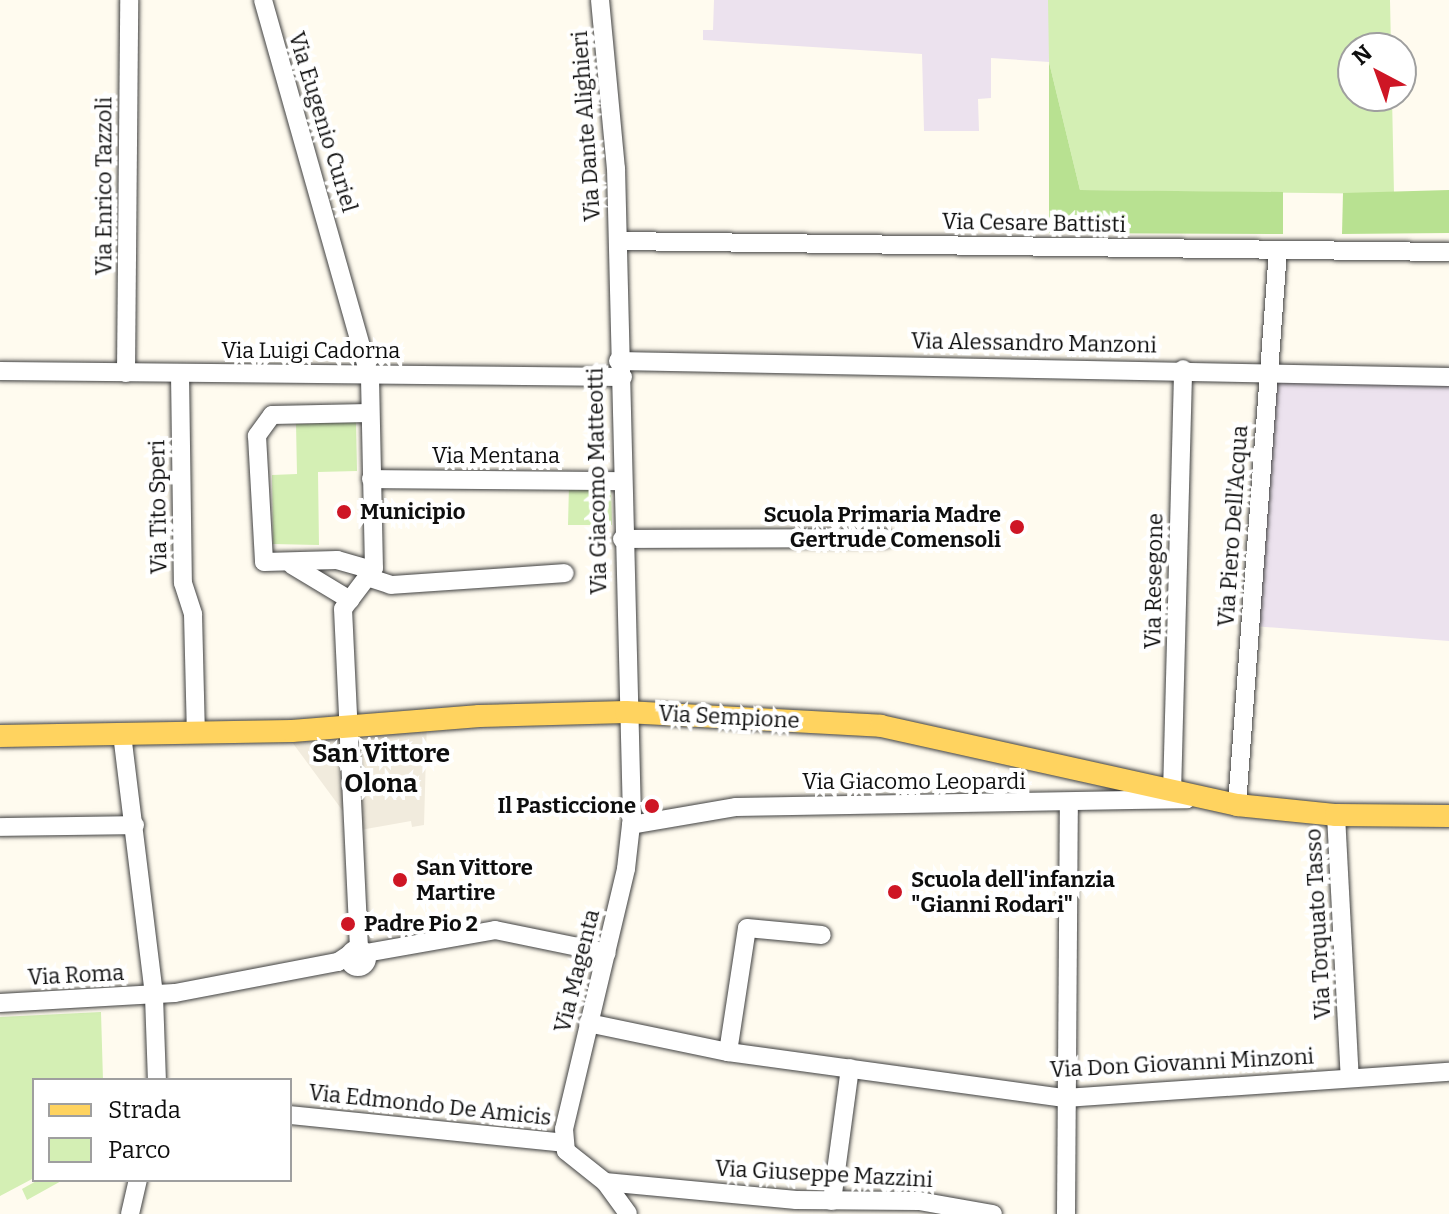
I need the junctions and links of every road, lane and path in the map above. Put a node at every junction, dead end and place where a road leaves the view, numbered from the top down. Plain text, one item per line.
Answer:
1 (129, 0) edge
2 (263, 0) edge
3 (600, 0) edge
4 (618, 245) junction
5 (1278, 251) junction
6 (1449, 252) edge
7 (620, 369) junction
8 (1183, 369) junction
9 (0, 371) edge
10 (1268, 371) junction
11 (126, 373) junction
12 (180, 374) junction
13 (1449, 377) edge
14 (370, 378) junction
15 (369, 413) junction
16 (371, 479) junction
17 (621, 481) junction
18 (885, 538) dead end
19 (622, 539) junction
20 (292, 565) junction
21 (370, 573) junction
22 (565, 573) dead end
23 (350, 600) junction
24 (626, 712) junction
25 (347, 724) junction
26 (196, 733) junction
27 (122, 734) junction
28 (0, 736) edge
29 (1172, 794) junction
30 (1198, 798) junction
31 (1069, 805) junction
32 (1237, 805) junction
33 (1336, 815) junction
34 (1449, 816) edge
35 (135, 825) junction
36 (631, 825) junction
37 (0, 827) edge
38 (822, 935) dead end
39 (607, 953) junction
40 (359, 957) junction
41 (154, 996) junction
42 (0, 1003) edge
43 (588, 1023) junction
44 (728, 1052) junction
45 (850, 1068) junction
46 (1449, 1072) edge
47 (157, 1078) edge
48 (1350, 1078) junction
49 (1065, 1098) junction
50 (292, 1115) edge
51 (565, 1143) junction
52 (138, 1182) edge
53 (605, 1182) junction
54 (832, 1201) junction
55 (796, 1207) edge
56 (130, 1214) edge
57 (628, 1214) edge
58 (993, 1214) edge
59 (1066, 1214) edge

1 - 11 street, Via Enrico Tazzoli
2 - 14 street, Via Eugenio Curiel
3 - 4 street, Via Dante Alighieri
4 - 5 street, Via Cesare Battisti
4 - 7 street, Via Giacomo Matteotti
5 - 6 street, Via Cesare Battisti
5 - 10 street, Via Piero Dell'Acqua
7 - 8 street, Via Alessandro Manzoni
7 - 14 street, Via Luigi Cadorna
7 - 17 street, Via Giacomo Matteotti
8 - 10 street, Via Alessandro Manzoni
8 - 29 street, Via Resegone
9 - 11 street, Via Luigi Cadorna
10 - 13 street, Via Alessandro Manzoni
10 - 32 street, Via Piero Dell'Acqua
11 - 12 street, Via Luigi Cadorna
12 - 14 street, Via Luigi Cadorna
12 - 26 street, Via Tito Speri
14 - 15 street, Via Eugenio Curiel
15 - 16 street, Via Eugenio Curiel
15 - 20 street
16 - 17 street, Via Mentana
16 - 21 street, Via Eugenio Curiel
17 - 19 street, Via Giacomo Matteotti
18 - 19 street
19 - 24 street, Via Giacomo Matteotti
20 - 21 street
20 - 23 street
21 - 22 street
21 - 23 street
23 - 25 street
24 - 25 main road, Via Sempione
24 - 29 main road, Via Sempione
24 - 36 street, Via Magenta
25 - 26 main road, Via Sempione
25 - 40 street
26 - 27 main road, Via Sempione
27 - 28 main road, Via Sempione
27 - 35 street
29 - 30 main road, Via Sempione
30 - 31 street, Via Giacomo Leopardi
30 - 32 main road, Via Sempione
31 - 36 street, Via Giacomo Leopardi
31 - 49 street
32 - 33 main road, Via Sempione
33 - 34 main road, Via Sempione
33 - 48 street, Via Torquato Tasso
35 - 37 street
35 - 41 street
36 - 39 street, Via Magenta
38 - 44 street
39 - 40 street, Via Roma
39 - 43 street, Via Magenta
40 - 41 street, Via Roma
41 - 42 street, Via Roma
41 - 47 street
43 - 44 street, Via Don Giovanni Minzoni
43 - 51 street, Via Magenta
44 - 45 street, Via Don Giovanni Minzoni
45 - 49 street, Via Don Giovanni Minzoni
45 - 54 street
46 - 48 street, Via Don Giovanni Minzoni
48 - 49 street, Via Don Giovanni Minzoni
49 - 59 street
50 - 51 street, Via Edmondo De Amicis
51 - 53 street
52 - 56 street
53 - 55 street, Via Giuseppe Mazzini
53 - 57 street
54 - 55 street, Via Giuseppe Mazzini
54 - 58 street, Via Giuseppe Mazzini

